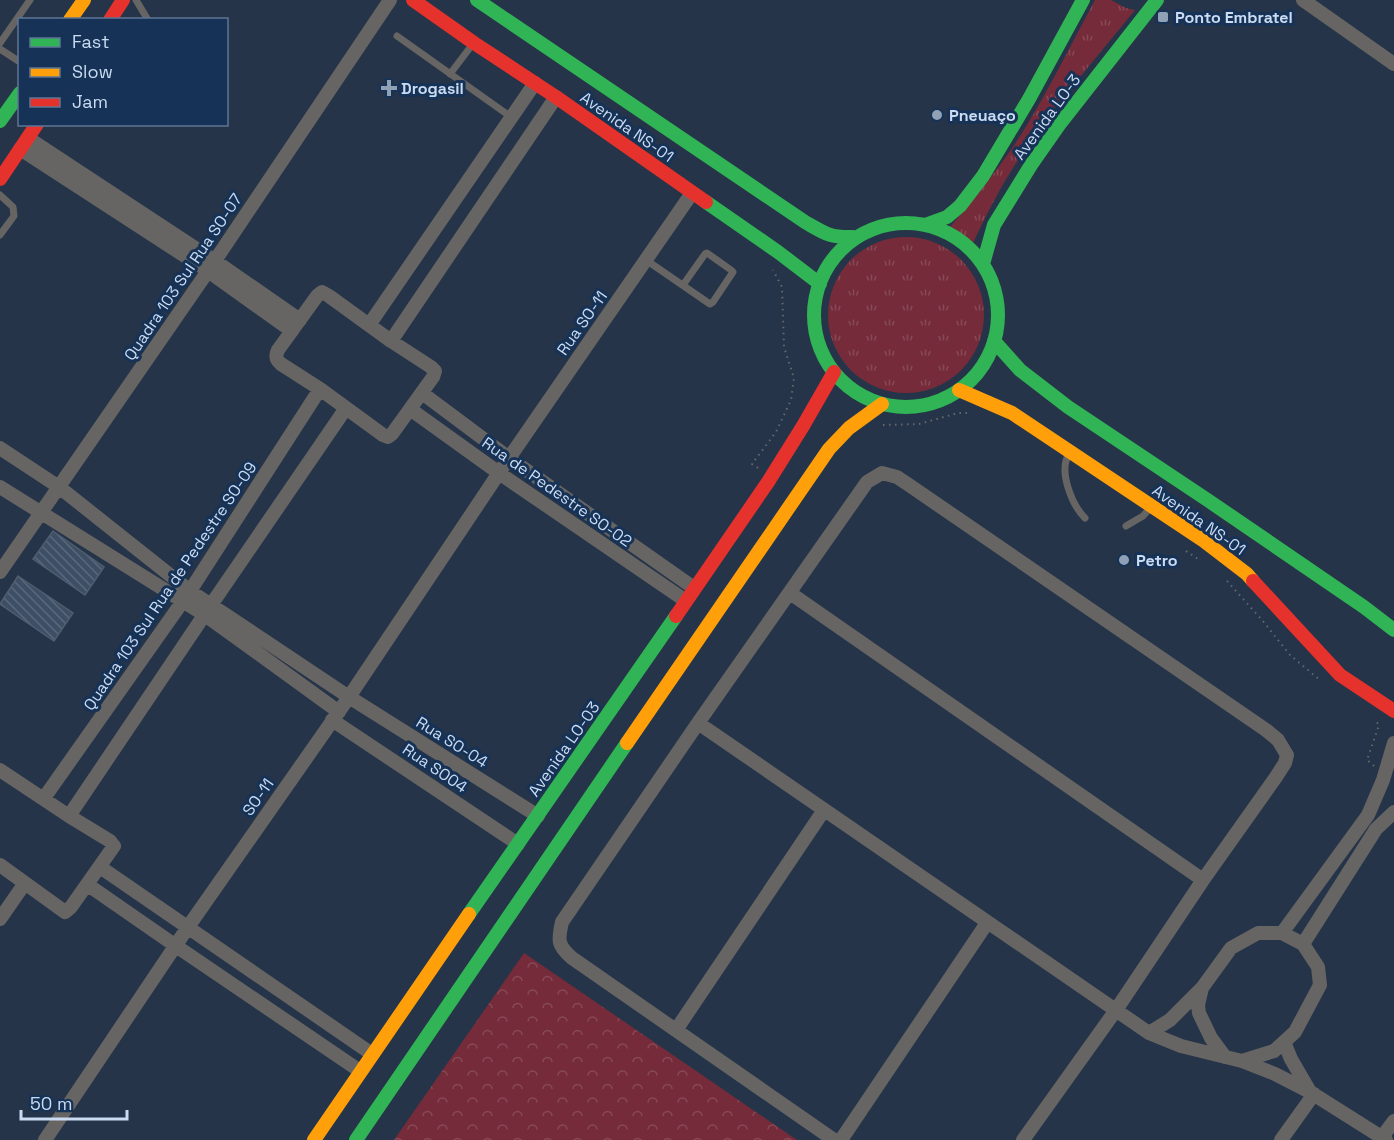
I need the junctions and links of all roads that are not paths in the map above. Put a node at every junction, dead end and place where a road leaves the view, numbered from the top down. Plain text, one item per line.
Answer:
1 (30, 0) edge
2 (84, 0) edge
3 (123, 0) edge
4 (136, 0) edge
5 (390, 0) edge
6 (413, 0) edge
7 (1083, 0) edge
8 (1140, 0) edge
9 (1155, 0) edge
10 (1303, 0) edge
11 (480, 1) edge
12 (71, 18) edge
13 (111, 18) edge
14 (147, 18) edge
15 (397, 36) dead end
16 (0, 43) edge
17 (474, 43) junction
18 (1, 53) edge
19 (18, 61) edge
20 (1394, 64) edge
21 (450, 74) junction
22 (535, 83) junction
23 (18, 96) edge
24 (556, 97) junction
25 (511, 117) junction
26 (1, 118) edge
27 (36, 126) edge
28 (24, 144) junction
29 (0, 179) edge
30 (692, 193) junction
31 (0, 195) edge
32 (925, 225) junction
33 (0, 235) edge
34 (853, 237) junction
35 (646, 260) junction
36 (983, 264) junction
37 (211, 266) junction
38 (820, 284) junction
39 (683, 285) junction
40 (369, 325) junction
41 (296, 326) junction
42 (391, 341) junction
43 (994, 341) junction
44 (834, 372) junction
45 (321, 389) junction
46 (959, 390) junction
47 (422, 393) junction
48 (882, 404) junction
49 (346, 408) junction
50 (410, 409) junction
51 (0, 448) edge
52 (1071, 452) junction
53 (509, 458) junction
54 (499, 473) junction
55 (0, 487) edge
56 (59, 488) junction
57 (1151, 506) junction
58 (41, 514) junction
59 (1085, 518) dead end
60 (1126, 526) dead end
61 (0, 572) edge
62 (694, 588) junction
63 (790, 593) junction
64 (186, 596) junction
65 (686, 601) junction
66 (208, 610) junction
67 (1394, 630) edge
68 (349, 697) junction
69 (1394, 711) edge
70 (335, 716) junction
71 (698, 723) junction
72 (1394, 743) edge
73 (0, 770) edge
74 (44, 798) junction
75 (824, 810) junction
76 (1394, 812) edge
77 (69, 816) junction
78 (538, 816) junction
79 (518, 844) junction
80 (100, 867) junction
81 (1, 868) edge
82 (1203, 879) junction
83 (26, 883) junction
84 (88, 885) junction
85 (0, 919) edge
86 (987, 923) junction
87 (188, 927) junction
88 (1282, 933) junction
89 (1303, 944) junction
90 (176, 946) junction
91 (1202, 987) junction
92 (1116, 1010) junction
93 (676, 1030) junction
94 (1149, 1033) junction
95 (1284, 1042) junction
96 (372, 1054) junction
97 (1225, 1057) junction
98 (1242, 1061) junction
99 (360, 1071) junction
100 (1312, 1093) junction
101 (1394, 1121) edge
102 (1384, 1139) edge
103 (45, 1140) edge
104 (314, 1140) edge
105 (357, 1140) edge
106 (834, 1140) edge
107 (841, 1140) edge
108 (1023, 1140) edge
109 (1281, 1140) edge

1 - 16 lane
2 - 12 street
3 - 13 street
4 - 14 lane
5 - 37 street, Quadra 103 Sul Rua SO-07
6 - 17 street, Avenida NS-01
7 - 32 street, Avenida LO-3
8 - 9 street
9 - 36 street, Avenida LO-3
10 - 20 street
11 - 34 street, Avenida NS-01
15 - 21 lane
17 - 21 lane
17 - 22 street, Avenida NS-01
18 - 19 lane
21 - 25 lane
22 - 24 street, Avenida NS-01
22 - 25 street
23 - 26 street
24 - 30 street, Avenida NS-01
24 - 42 street
25 - 40 street
27 - 28 street
28 - 29 street
28 - 37 street
30 - 35 street, Rua SO-11
30 - 38 street, Avenida NS-01
31 - 33 lane
32 - 34 street
32 - 36 street
34 - 38 street
35 - 39 lane
35 - 53 street, Rua SO-11
36 - 43 street
37 - 41 street
37 - 56 street, Quadra 103 Sul Rua SO-07
38 - 44 street
39 - 39 lane
40 - 41 street
40 - 42 street
41 - 45 street
42 - 47 street
43 - 46 street
43 - 67 street, Avenida NS-01
44 - 48 street
44 - 62 street, Avenida LO-03
45 - 49 street
45 - 64 street, Quadra 103 Sul Rua de Pedestre SO-09
46 - 48 street
46 - 52 street, Avenida NS-01
47 - 50 street
47 - 53 street, Rua de Pedestre SO-02
48 - 105 street
49 - 50 street
49 - 66 street
50 - 54 street, Rua de Pedestre SO-02
51 - 56 street
52 - 57 street, Avenida NS-01
52 - 59 lane
53 - 54 street, Rua SO-11
53 - 62 street, Rua de Pedestre SO-02
54 - 65 street, Rua de Pedestre SO-02
54 - 68 street, SO-11
55 - 58 street
56 - 58 street, Quadra 103 Sul Rua SO-07
56 - 64 street
57 - 60 lane
57 - 69 street, Avenida NS-01
58 - 61 street, Quadra 103 Sul Rua SO-07
58 - 64 street
62 - 65 street, Avenida LO-03
63 - 71 street
63 - 82 street
63 - 82 street
64 - 66 street
64 - 74 street, Quadra 103 Sul Rua de Pedestre SO-09
65 - 78 street, Avenida LO-03
66 - 68 street, Rua SO-04
66 - 70 street, Rua SO04
66 - 77 street
68 - 70 street, SO-11
68 - 78 street, Rua SO-04
70 - 79 street, Rua SO04
70 - 87 street, SO-11
71 - 75 street
71 - 93 street
72 - 88 street
73 - 74 street
74 - 77 street
75 - 86 street
75 - 93 street
76 - 89 street
77 - 80 street
78 - 79 street, Avenida LO-03
79 - 96 street, Avenida LO-03
80 - 84 street
80 - 87 street
81 - 83 street
82 - 92 street
83 - 84 street
83 - 85 street
84 - 90 street
86 - 92 street
86 - 107 street
87 - 90 street, SO-11
87 - 96 street
88 - 89 street
88 - 91 street
89 - 95 street
90 - 99 street
90 - 103 street, SO-11
91 - 94 street
91 - 97 street
92 - 94 street
92 - 108 street
93 - 106 street
94 - 97 street
95 - 98 street
95 - 100 street
96 - 99 street, Avenida LO-03
97 - 98 street
98 - 100 street
99 - 104 street, Avenida LO-03
100 - 102 street
100 - 109 street
101 - 102 street

